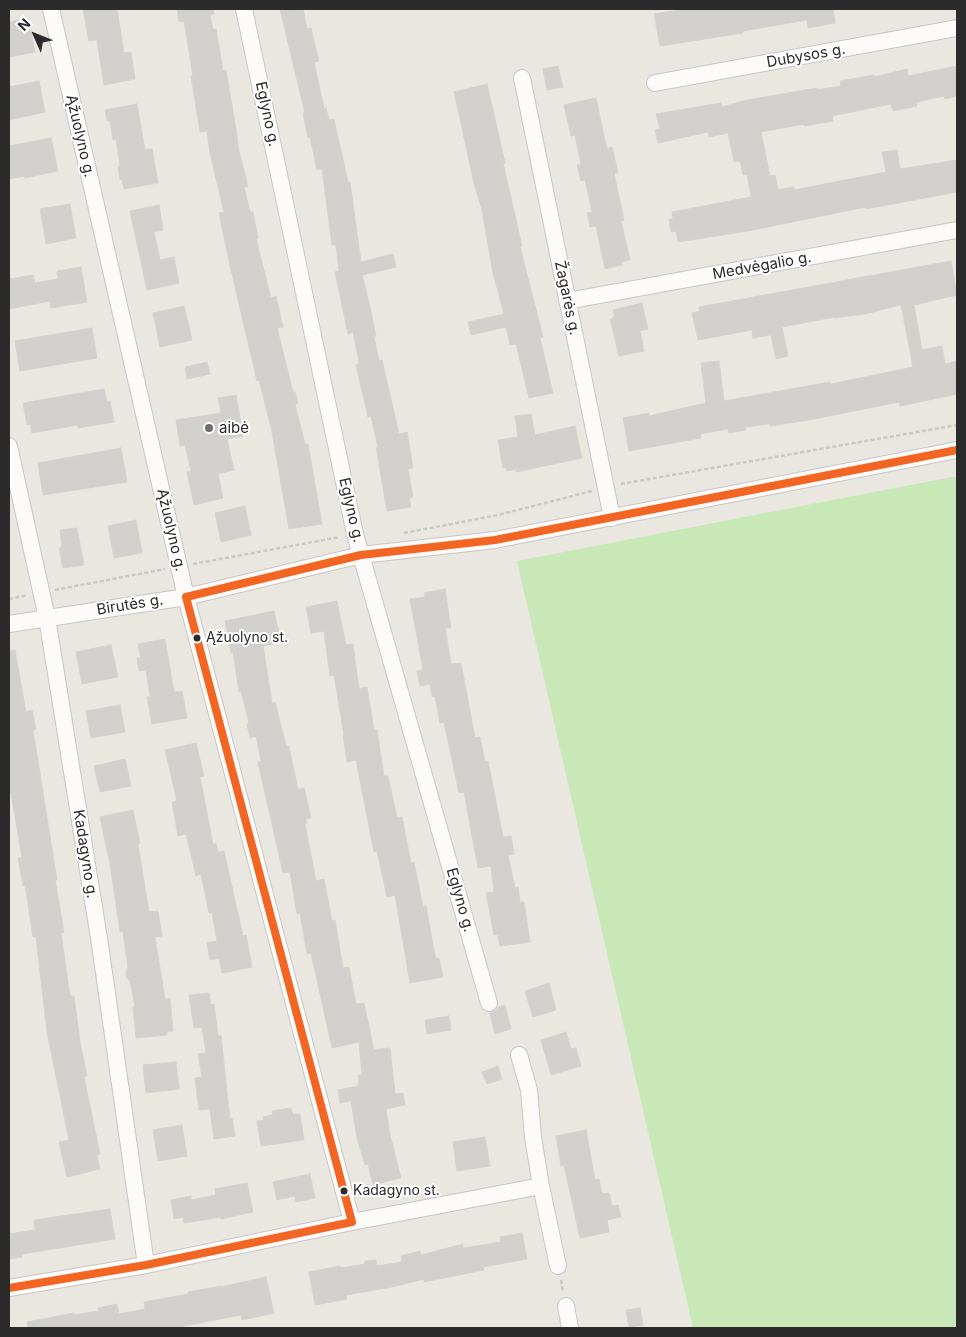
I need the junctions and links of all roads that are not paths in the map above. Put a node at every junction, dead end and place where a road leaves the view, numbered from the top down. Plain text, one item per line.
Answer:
1 (51, 9) edge
2 (244, 9) edge
3 (957, 28) edge
4 (522, 78) dead end
5 (655, 83) dead end
6 (957, 230) edge
7 (567, 301) junction
8 (9, 446) edge
9 (957, 450) edge
10 (612, 518) junction
11 (361, 555) junction
12 (186, 597) junction
13 (47, 618) junction
14 (9, 624) edge
15 (489, 1003) dead end
16 (519, 1055) dead end
17 (540, 1186) junction
18 (352, 1222) junction
19 (146, 1265) junction
20 (558, 1266) road end
21 (9, 1288) edge
22 (566, 1306) road end
23 (570, 1328) edge

1 - 12 street, Ąžuolyno g.
2 - 11 street, Eglyno g.
3 - 5 street, Dubysos g.
4 - 7 street, Žagarės g.
6 - 7 street, Medvėgalio g.
7 - 10 street, Žagarės g.
8 - 13 street, Kadagyno g.
9 - 10 street, Birutės g.
10 - 11 street, Birutės g.
11 - 12 street, Birutės g.
11 - 15 street, Eglyno g.
12 - 13 street, Birutės g.
12 - 18 street, Ąžuolyno g.
13 - 14 street, Birutės g.
13 - 19 street, Kadagyno g.
16 - 17 street
17 - 18 street
17 - 20 street
18 - 19 street
19 - 21 street
22 - 23 street

